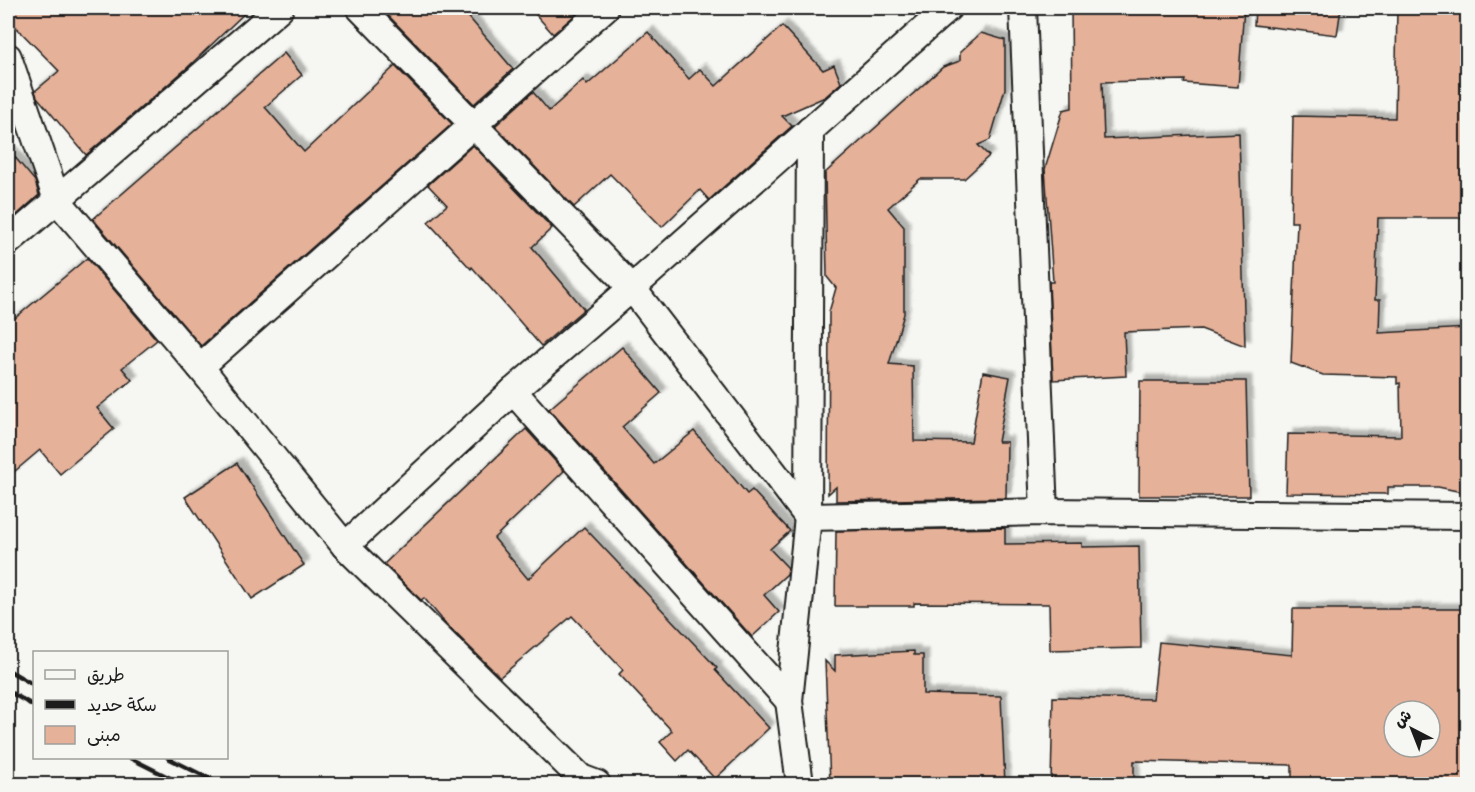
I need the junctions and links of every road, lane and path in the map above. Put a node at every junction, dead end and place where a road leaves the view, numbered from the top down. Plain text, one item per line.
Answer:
1 (280, 8) edge
2 (360, 8) edge
3 (605, 8) edge
4 (948, 8) edge
5 (1023, 8) edge
6 (8, 57) edge
7 (474, 126) junction
8 (810, 130) junction
9 (57, 200) junction
10 (8, 242) edge
11 (632, 288) junction
12 (200, 367) junction
13 (513, 391) junction
14 (1044, 512) junction
15 (1467, 516) edge
16 (808, 517) junction
17 (345, 546) junction
18 (789, 701) junction
19 (597, 784) edge
20 (800, 784) edge

1 - 9 street
2 - 7 street
3 - 7 street
4 - 8 street
5 - 14 street
6 - 9 street
7 - 11 street
7 - 12 street
8 - 11 street
8 - 16 street
9 - 10 street
9 - 12 street
11 - 13 street
11 - 16 street
12 - 17 street
13 - 17 street
13 - 18 street
14 - 15 street
14 - 16 street
16 - 18 street
17 - 19 street
18 - 20 street

